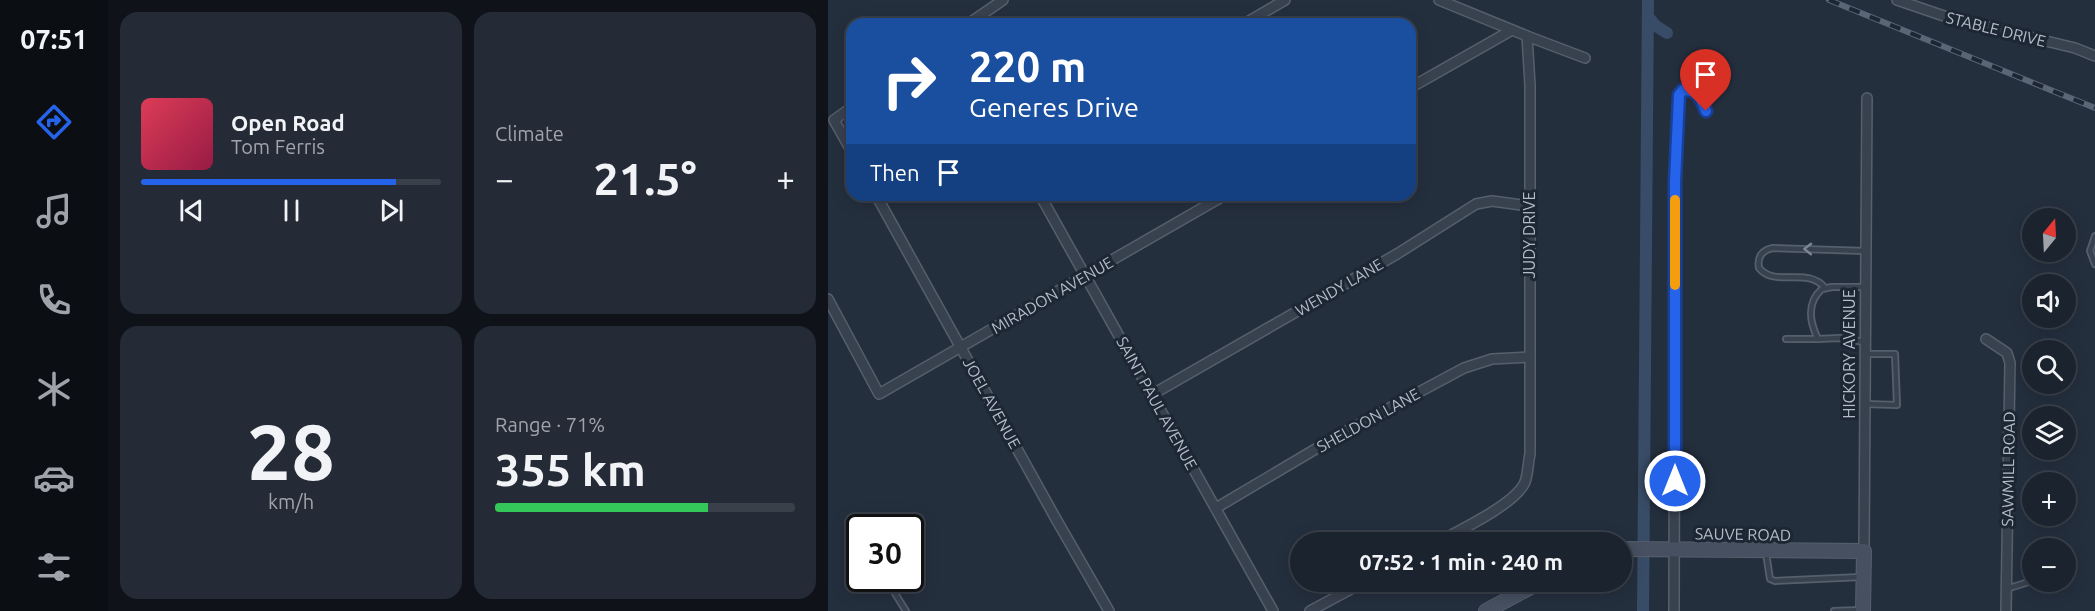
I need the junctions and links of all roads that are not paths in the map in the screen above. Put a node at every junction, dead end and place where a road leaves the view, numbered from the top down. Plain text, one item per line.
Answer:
1 (1003, 0) edge
2 (1285, 0) edge
3 (1439, 0) edge
4 (1897, 0) edge
5 (977, 18) edge
6 (1254, 18) edge
7 (1512, 30) junction
8 (1527, 36) junction
9 (2095, 56) edge
10 (1585, 58) dead end
11 (1416, 85) edge
12 (1867, 98) dead end
13 (846, 111) edge
14 (1706, 111) dead end
15 (846, 141) edge
16 (879, 201) edge
17 (1043, 201) edge
18 (1215, 201) edge
19 (1529, 206) junction
20 (2095, 236) edge
21 (1866, 251) junction
22 (2095, 264) edge
23 (1085, 276) junction
24 (1866, 287) junction
25 (1824, 288) junction
26 (828, 299) edge
27 (1786, 339) dead end
28 (1818, 339) junction
29 (1986, 339) dead end
30 (1865, 342) junction
31 (961, 348) junction
32 (1865, 354) junction
33 (1530, 357) junction
34 (1153, 394) junction
35 (1865, 404) junction
36 (1216, 508) junction
37 (1457, 532) edge
38 (1632, 549) edge
39 (1668, 550) junction
40 (1766, 551) junction
41 (1864, 551) junction
42 (1863, 576) junction
43 (2022, 584) edge
44 (2006, 589) junction
45 (894, 592) edge
46 (1345, 592) edge
47 (1521, 592) edge
48 (906, 611) edge
49 (1109, 611) edge
50 (1273, 611) edge
51 (1310, 611) edge
52 (1486, 611) edge
53 (1674, 611) edge
54 (1834, 611) edge
55 (1863, 611) edge
56 (2006, 611) edge

1 - 5 street
2 - 6 street
3 - 7 street
4 - 9 street, STABLE DRIVE
7 - 8 street
7 - 11 street
8 - 10 street
8 - 19 street, JUDY DRIVE
12 - 21 street, HICKORY AVENUE
13 - 15 street
14 - 39 street
16 - 31 street, JOEL AVENUE
17 - 23 street, SAINT PAUL AVENUE
18 - 23 street, MIRADON AVENUE
19 - 33 street, JUDY DRIVE
19 - 34 street, WENDY LANE
20 - 22 lane
21 - 24 street, HICKORY AVENUE
21 -> 25 lane
23 - 31 street, MIRADON AVENUE
23 - 34 street, SAINT PAUL AVENUE
24 - 25 lane
24 - 30 street, HICKORY AVENUE
25 - 28 lane
26 - 31 street, MIRADON AVENUE
27 - 28 lane
28 - 30 lane
29 - 44 street, SAWMILL ROAD
30 - 32 street, HICKORY AVENUE
31 - 49 street, JOEL AVENUE
32 - 35 street, HICKORY AVENUE
32 - 35 lane
33 - 36 street, SHELDON LANE
33 - 37 street, JUDY DRIVE
34 - 36 street, SAINT PAUL AVENUE
35 - 41 street, HICKORY AVENUE
36 - 50 street, SAINT PAUL AVENUE
38 - 39 street, SAUVE ROAD
39 - 40 street, SAUVE ROAD
39 - 53 street
40 - 41 street, SAUVE ROAD
40 - 42 lane
41 - 42 street, HICKORY AVENUE
42 - 55 street, HICKORY AVENUE
43 - 44 lane
44 - 56 street, SAWMILL ROAD
45 - 48 lane
46 - 51 street
47 - 52 street
54 - 55 lane

